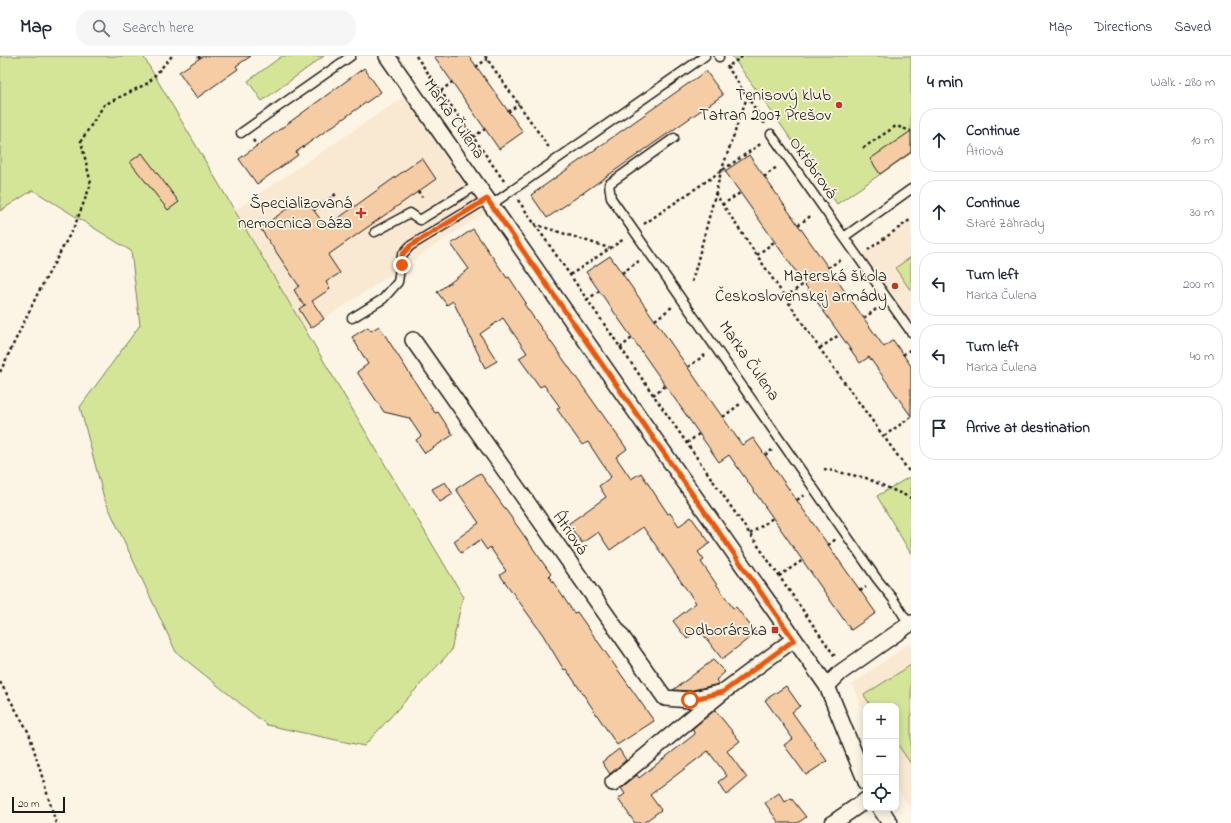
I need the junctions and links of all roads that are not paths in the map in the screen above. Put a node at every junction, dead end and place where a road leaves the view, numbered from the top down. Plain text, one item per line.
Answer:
1 (351, 56) edge
2 (387, 56) edge
3 (705, 56) edge
4 (241, 133) dead end
5 (772, 135) road end
6 (674, 138) dead end
7 (477, 184) junction
8 (911, 189) edge
9 (489, 202) junction
10 (376, 232) dead end
11 (844, 237) junction
12 (352, 318) dead end
13 (911, 332) edge
14 (412, 340) dead end
15 (910, 624) edge
16 (794, 640) junction
17 (827, 686) junction
18 (723, 692) junction
19 (863, 775) edge
20 (613, 783) dead end
21 (863, 802) edge
22 (882, 811) edge
23 (833, 823) edge
24 (890, 823) edge

1 - 4 lane
2 - 7 street, Marka Čulena
3 - 9 lane
5 - 11 lane, Októbrová
6 - 15 lane, Marka Čulena
7 - 9 street, Marka Čulena
7 - 10 lane, Marka Čulena
8 - 11 lane
9 - 12 lane
9 - 16 street, Marka Čulena
11 - 13 lane, Októbrová
14 - 18 street, Átriová
15 - 17 street
16 - 17 street
16 - 18 street
17 - 19 street
18 - 20 street
21 - 23 street
22 - 24 street

